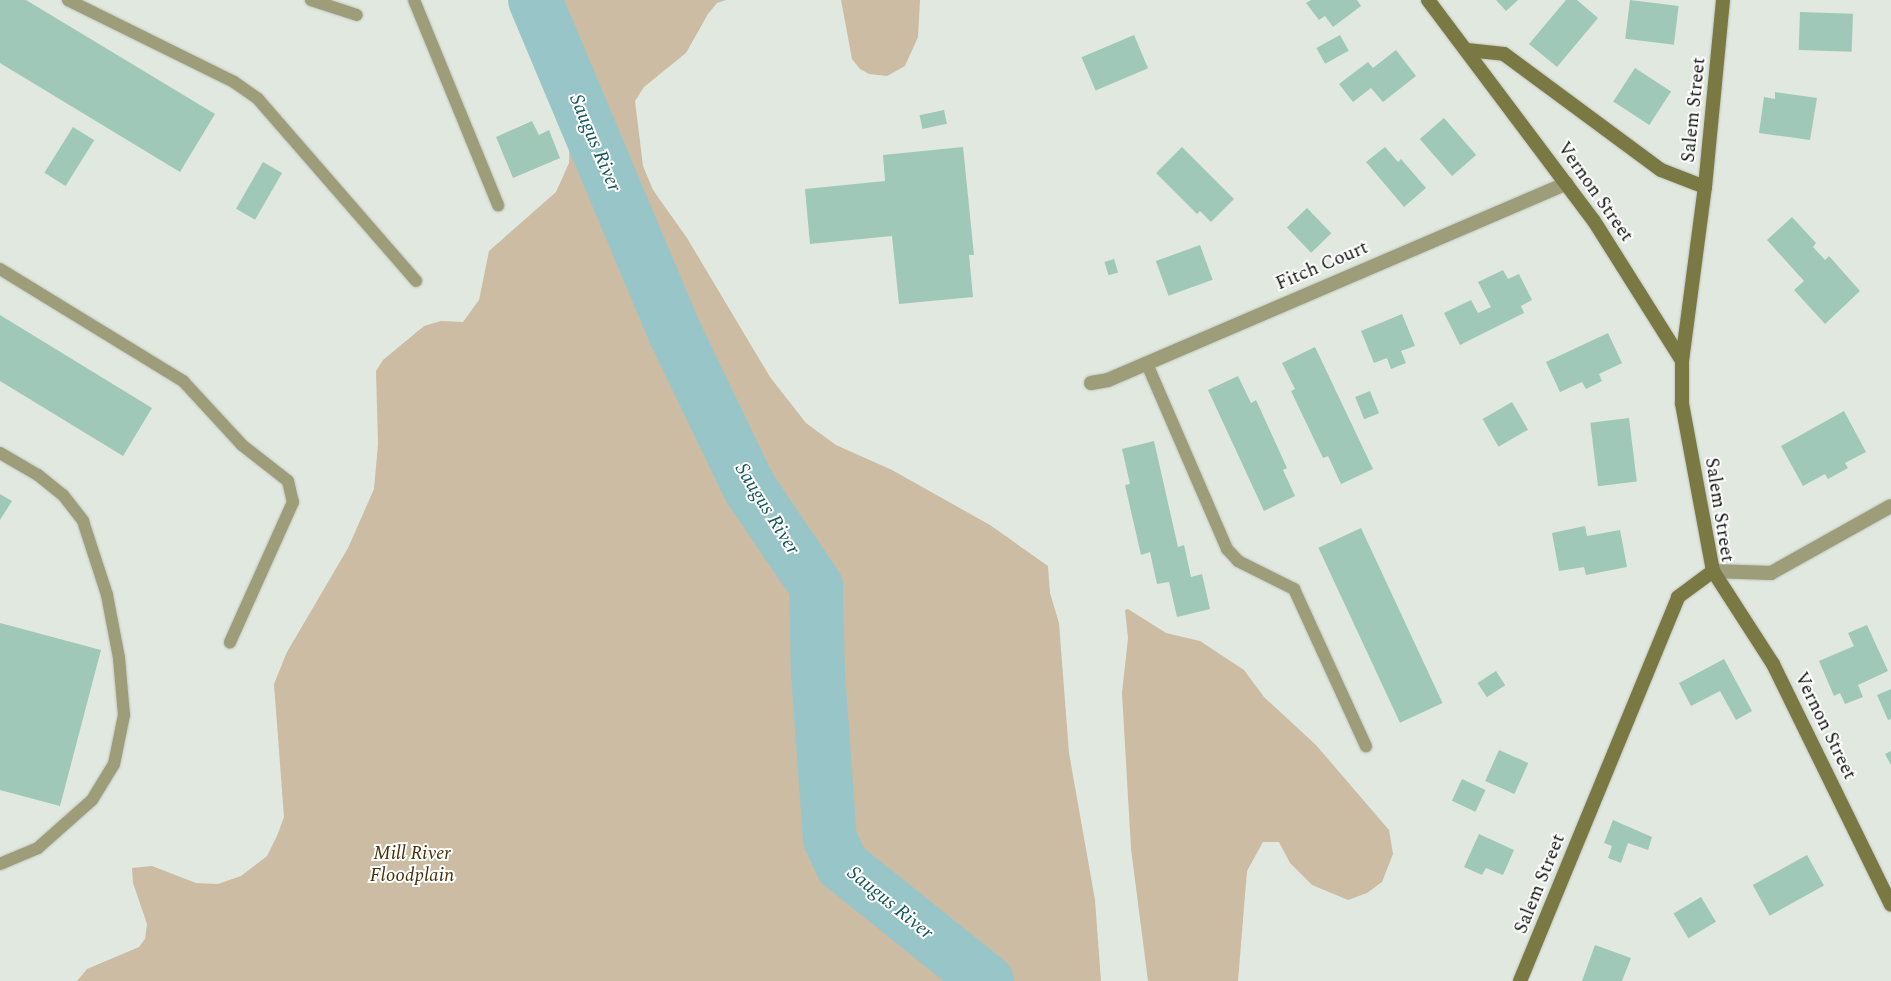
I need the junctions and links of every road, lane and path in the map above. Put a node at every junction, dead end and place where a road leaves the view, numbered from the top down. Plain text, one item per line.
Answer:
1 (68, 0) edge
2 (311, 0) edge
3 (414, 0) edge
4 (1428, 0) edge
5 (1723, 0) edge
6 (357, 15) dead end
7 (1468, 50) junction
8 (1567, 183) junction
9 (1705, 187) junction
10 (498, 205) dead end
11 (0, 269) edge
12 (416, 281) dead end
13 (1682, 361) junction
14 (1147, 364) junction
15 (1091, 383) dead end
16 (0, 453) edge
17 (1891, 506) edge
18 (1713, 571) junction
19 (230, 642) dead end
20 (1366, 746) dead end
21 (0, 864) edge
22 (1891, 905) edge
23 (1520, 981) edge

1 - 12 lane
2 - 6 lane
3 - 10 lane
4 - 7 main road, Vernon Street
5 - 9 main road, Salem Street
7 - 8 main road, Vernon Street
7 - 9 main road, Vernon Street
8 - 13 main road, Vernon Street
8 - 14 street, Fitch Court
9 - 13 main road, Salem Street
11 - 19 lane
13 - 18 main road, Salem Street
14 - 15 street, Fitch Court
14 - 20 lane
16 - 21 lane
17 - 18 street
18 - 22 main road, Vernon Street
18 - 23 main road, Salem Street

